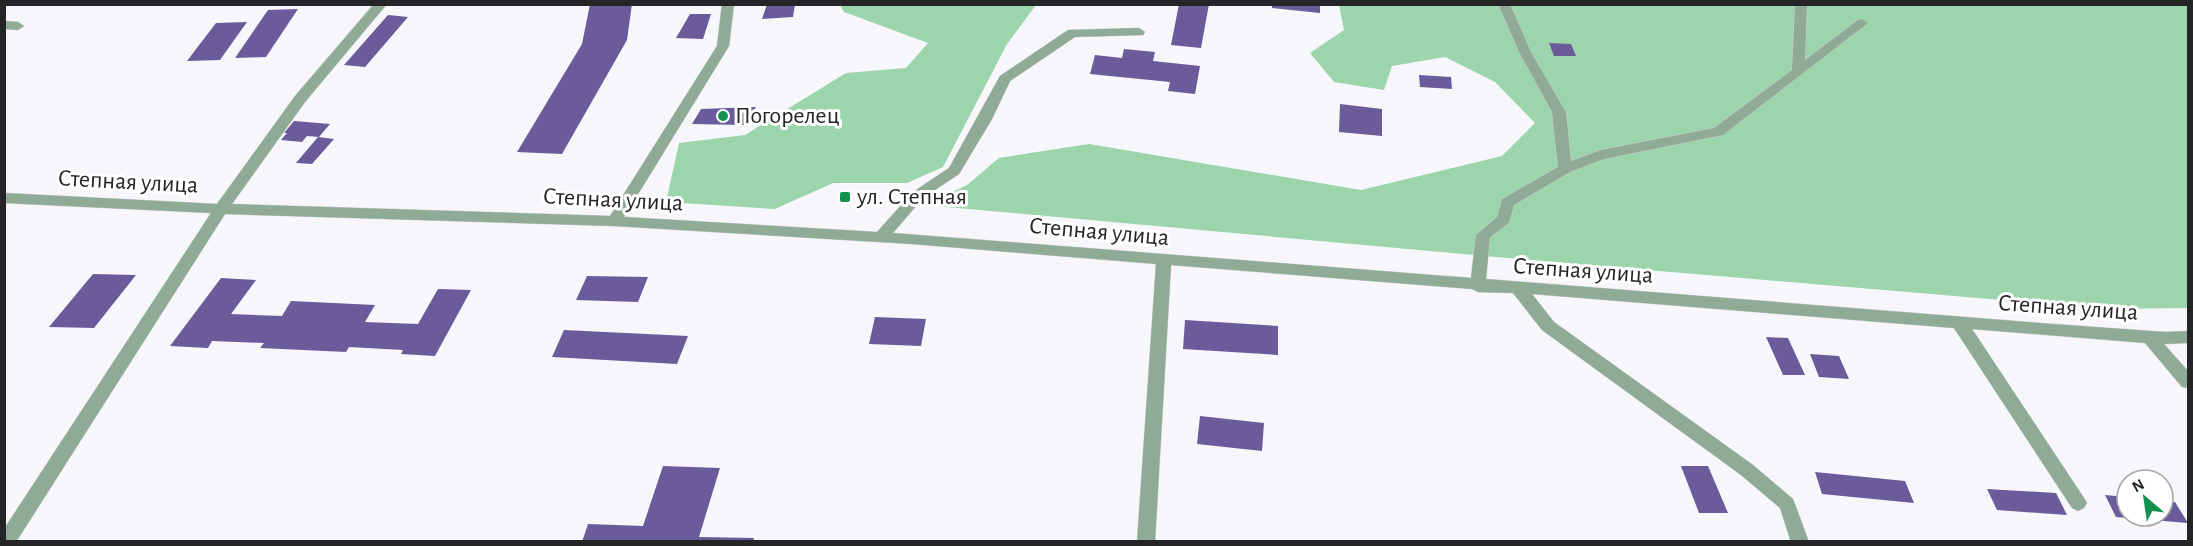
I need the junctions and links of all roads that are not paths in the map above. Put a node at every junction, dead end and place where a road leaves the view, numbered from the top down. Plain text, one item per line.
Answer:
1 (381, 4) edge
2 (728, 4) edge
3 (1504, 4) edge
4 (1801, 4) edge
5 (1862, 23) dead end
6 (4, 26) edge
7 (18, 26) dead end
8 (1138, 32) dead end
9 (1797, 72) junction
10 (1565, 168) junction
11 (4, 198) edge
12 (221, 209) junction
13 (614, 221) junction
14 (880, 238) junction
15 (1164, 260) junction
16 (1478, 286) junction
17 (1519, 289) junction
18 (1959, 323) junction
19 (2149, 337) junction
20 (2188, 337) edge
21 (2188, 381) edge
22 (2078, 503) dead end
23 (6, 542) edge
24 (1146, 542) edge
25 (1800, 542) edge

1 - 12 street
2 - 13 street
3 - 10 street
4 - 9 street
5 - 9 street
6 - 7 street
8 - 14 street
9 - 10 street
10 - 16 street
11 - 12 street, Степная улица
12 - 13 street, Степная улица
12 - 23 street
13 - 14 street, Степная улица
14 - 15 street, Степная улица
15 - 16 street, Степная улица
15 - 24 street
16 - 17 street, Степная улица
17 - 18 street, Степная улица
17 - 25 street
18 - 19 street, Степная улица
18 - 22 street
19 - 20 street, Степная улица
19 - 21 street

